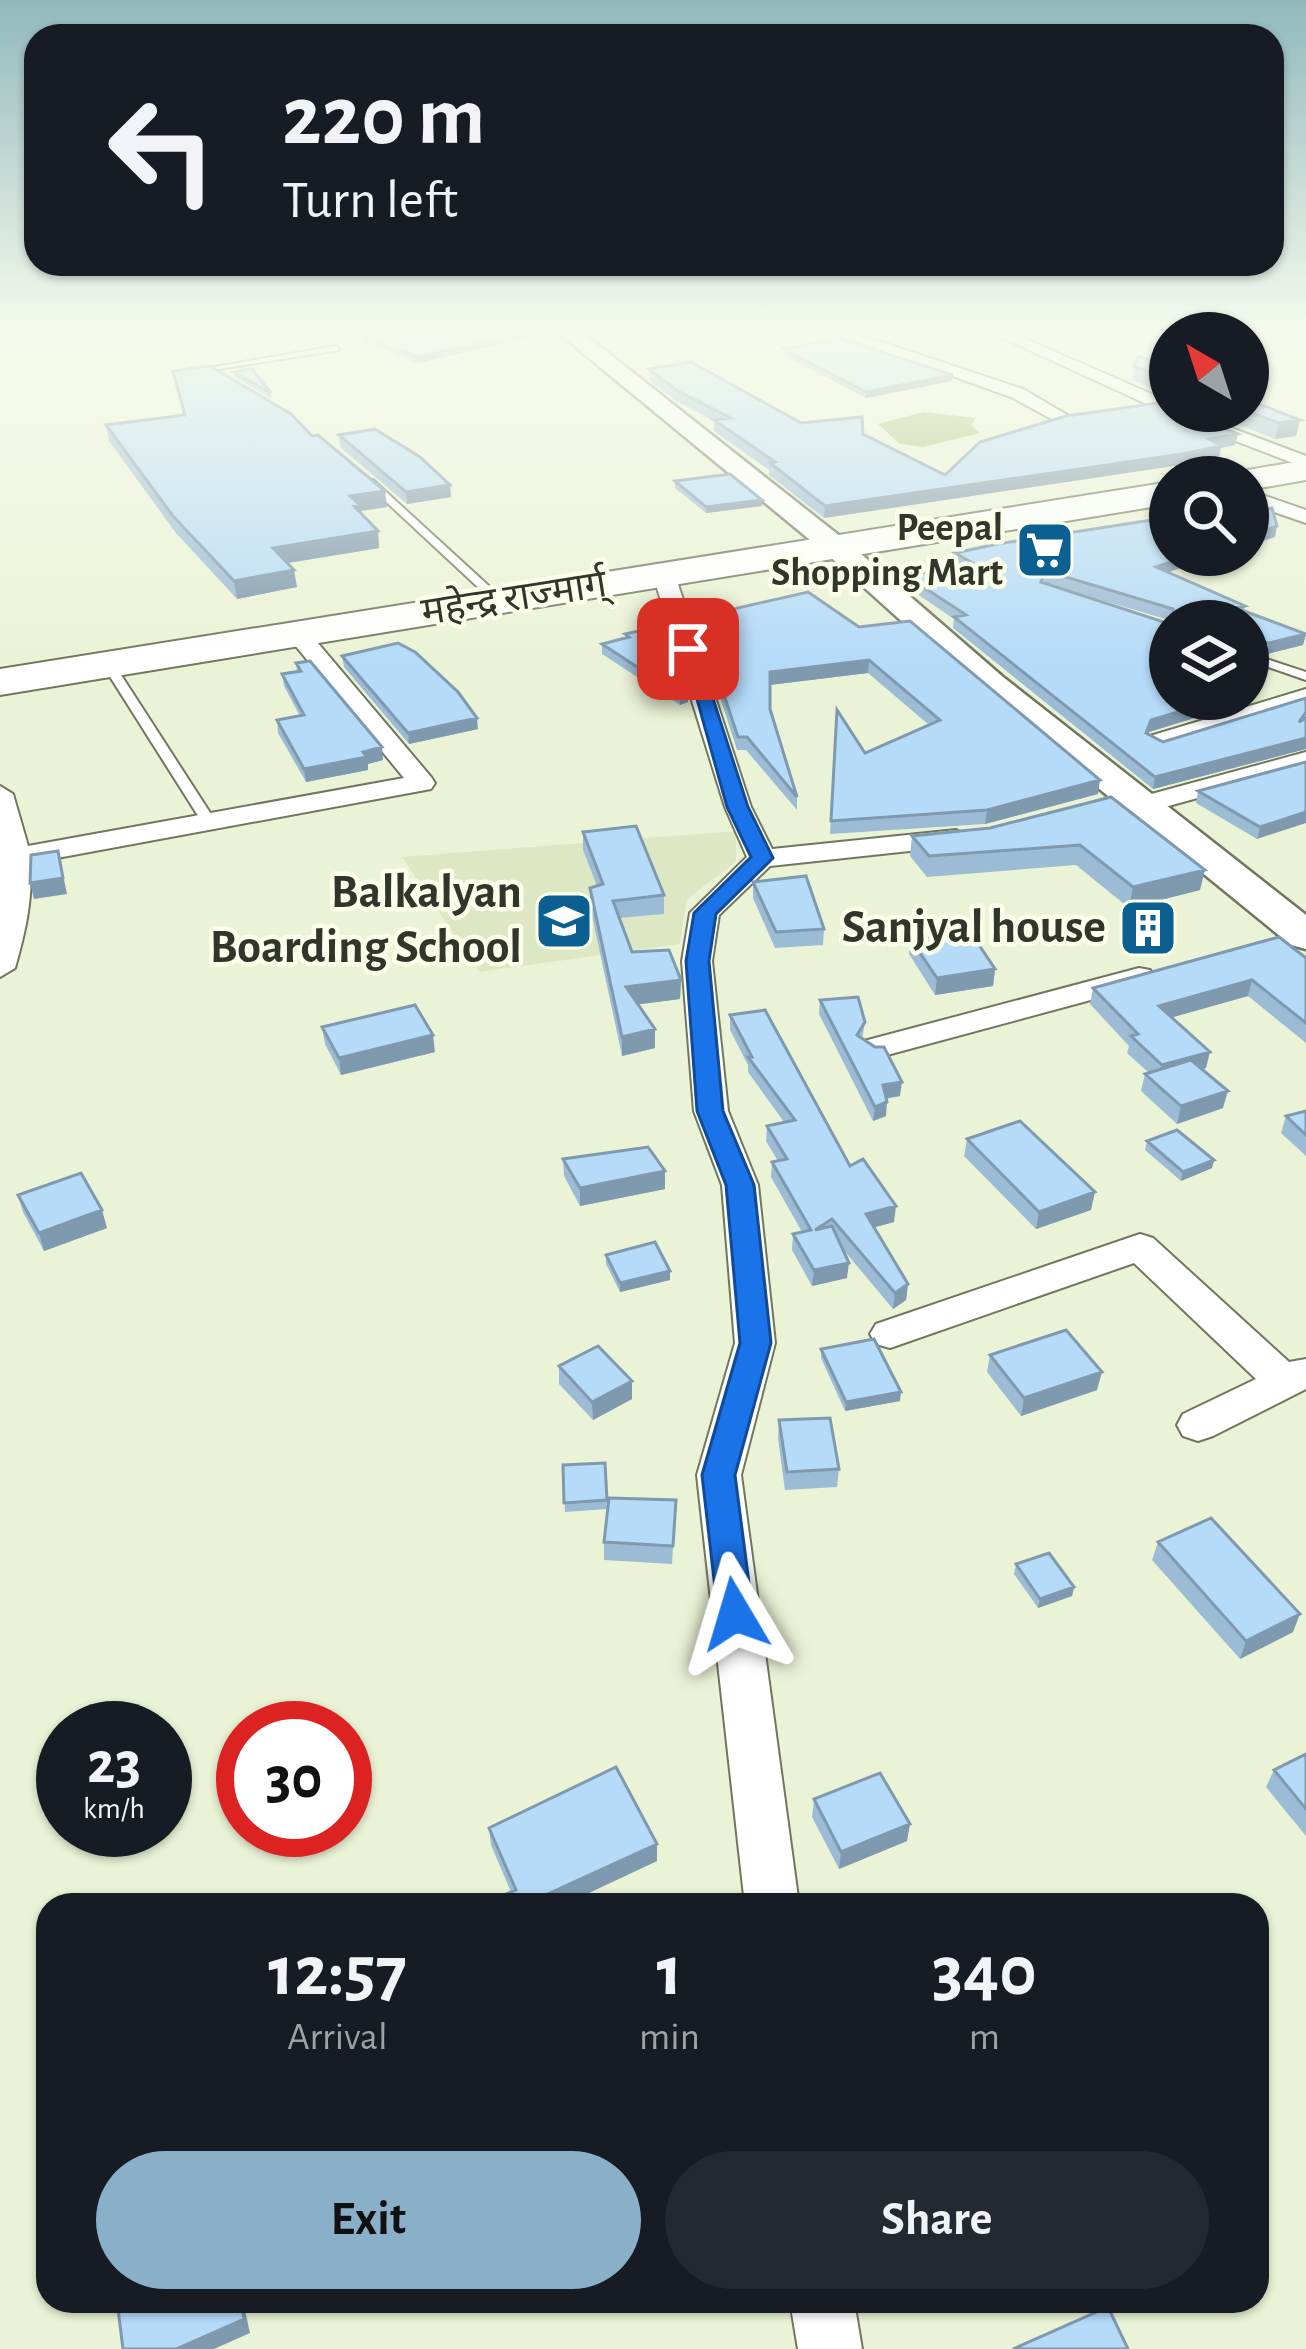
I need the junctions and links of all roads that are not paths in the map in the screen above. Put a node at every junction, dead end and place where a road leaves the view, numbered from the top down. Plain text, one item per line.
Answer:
1 (707, 444) edge
2 (1253, 444) edge
3 (1306, 466) edge
4 (1269, 474) edge
5 (364, 477) edge
6 (1149, 496) edge
7 (1269, 504) edge
8 (1306, 517) edge
9 (836, 547) junction
10 (664, 575) junction
11 (499, 601) junction
12 (298, 634) junction
13 (1269, 663) edge
14 (109, 664) junction
15 (1306, 676) edge
16 (0, 682) edge
17 (1306, 696) edge
18 (1159, 741) edge
19 (1306, 760) edge
20 (0, 794) edge
21 (1124, 803) junction
22 (209, 822) junction
23 (987, 836) edge
24 (20, 856) junction
25 (762, 858) junction
26 (1304, 934) edge
27 (1257, 945) edge
28 (0, 968) edge
29 (1168, 969) edge
30 (876, 1048) edge
31 (890, 1334) dead end
32 (1295, 1377) edge
33 (1198, 1425) dead end
34 (771, 1893) edge
35 (824, 2313) edge
36 (830, 2349) edge

1 - 9 street
2 - 3 street
3 - 4 highway
5 - 11 lane
6 - 9 highway, महेन्द्र राज्मार्ग्
7 - 8 street
9 - 10 highway, महेन्द्र राज्मार्ग्
9 - 21 street
10 - 11 highway, महेन्द्र राज्मार्ग्
10 - 25 street
11 - 12 highway, महेन्द्र राज्मार्ग्
12 - 14 highway, महेन्द्र राज्मार्ग्
12 - 22 street
13 - 15 lane
14 - 16 highway, महेन्द्र राज्मार्ग्
14 - 22 lane
17 - 18 street
19 - 21 street
20 - 24 street
21 - 26 street
22 - 24 street
23 - 25 street
24 - 28 street
25 - 34 street
26 - 27 street
29 - 30 street
31 - 32 street
32 - 33 street
35 - 36 street

